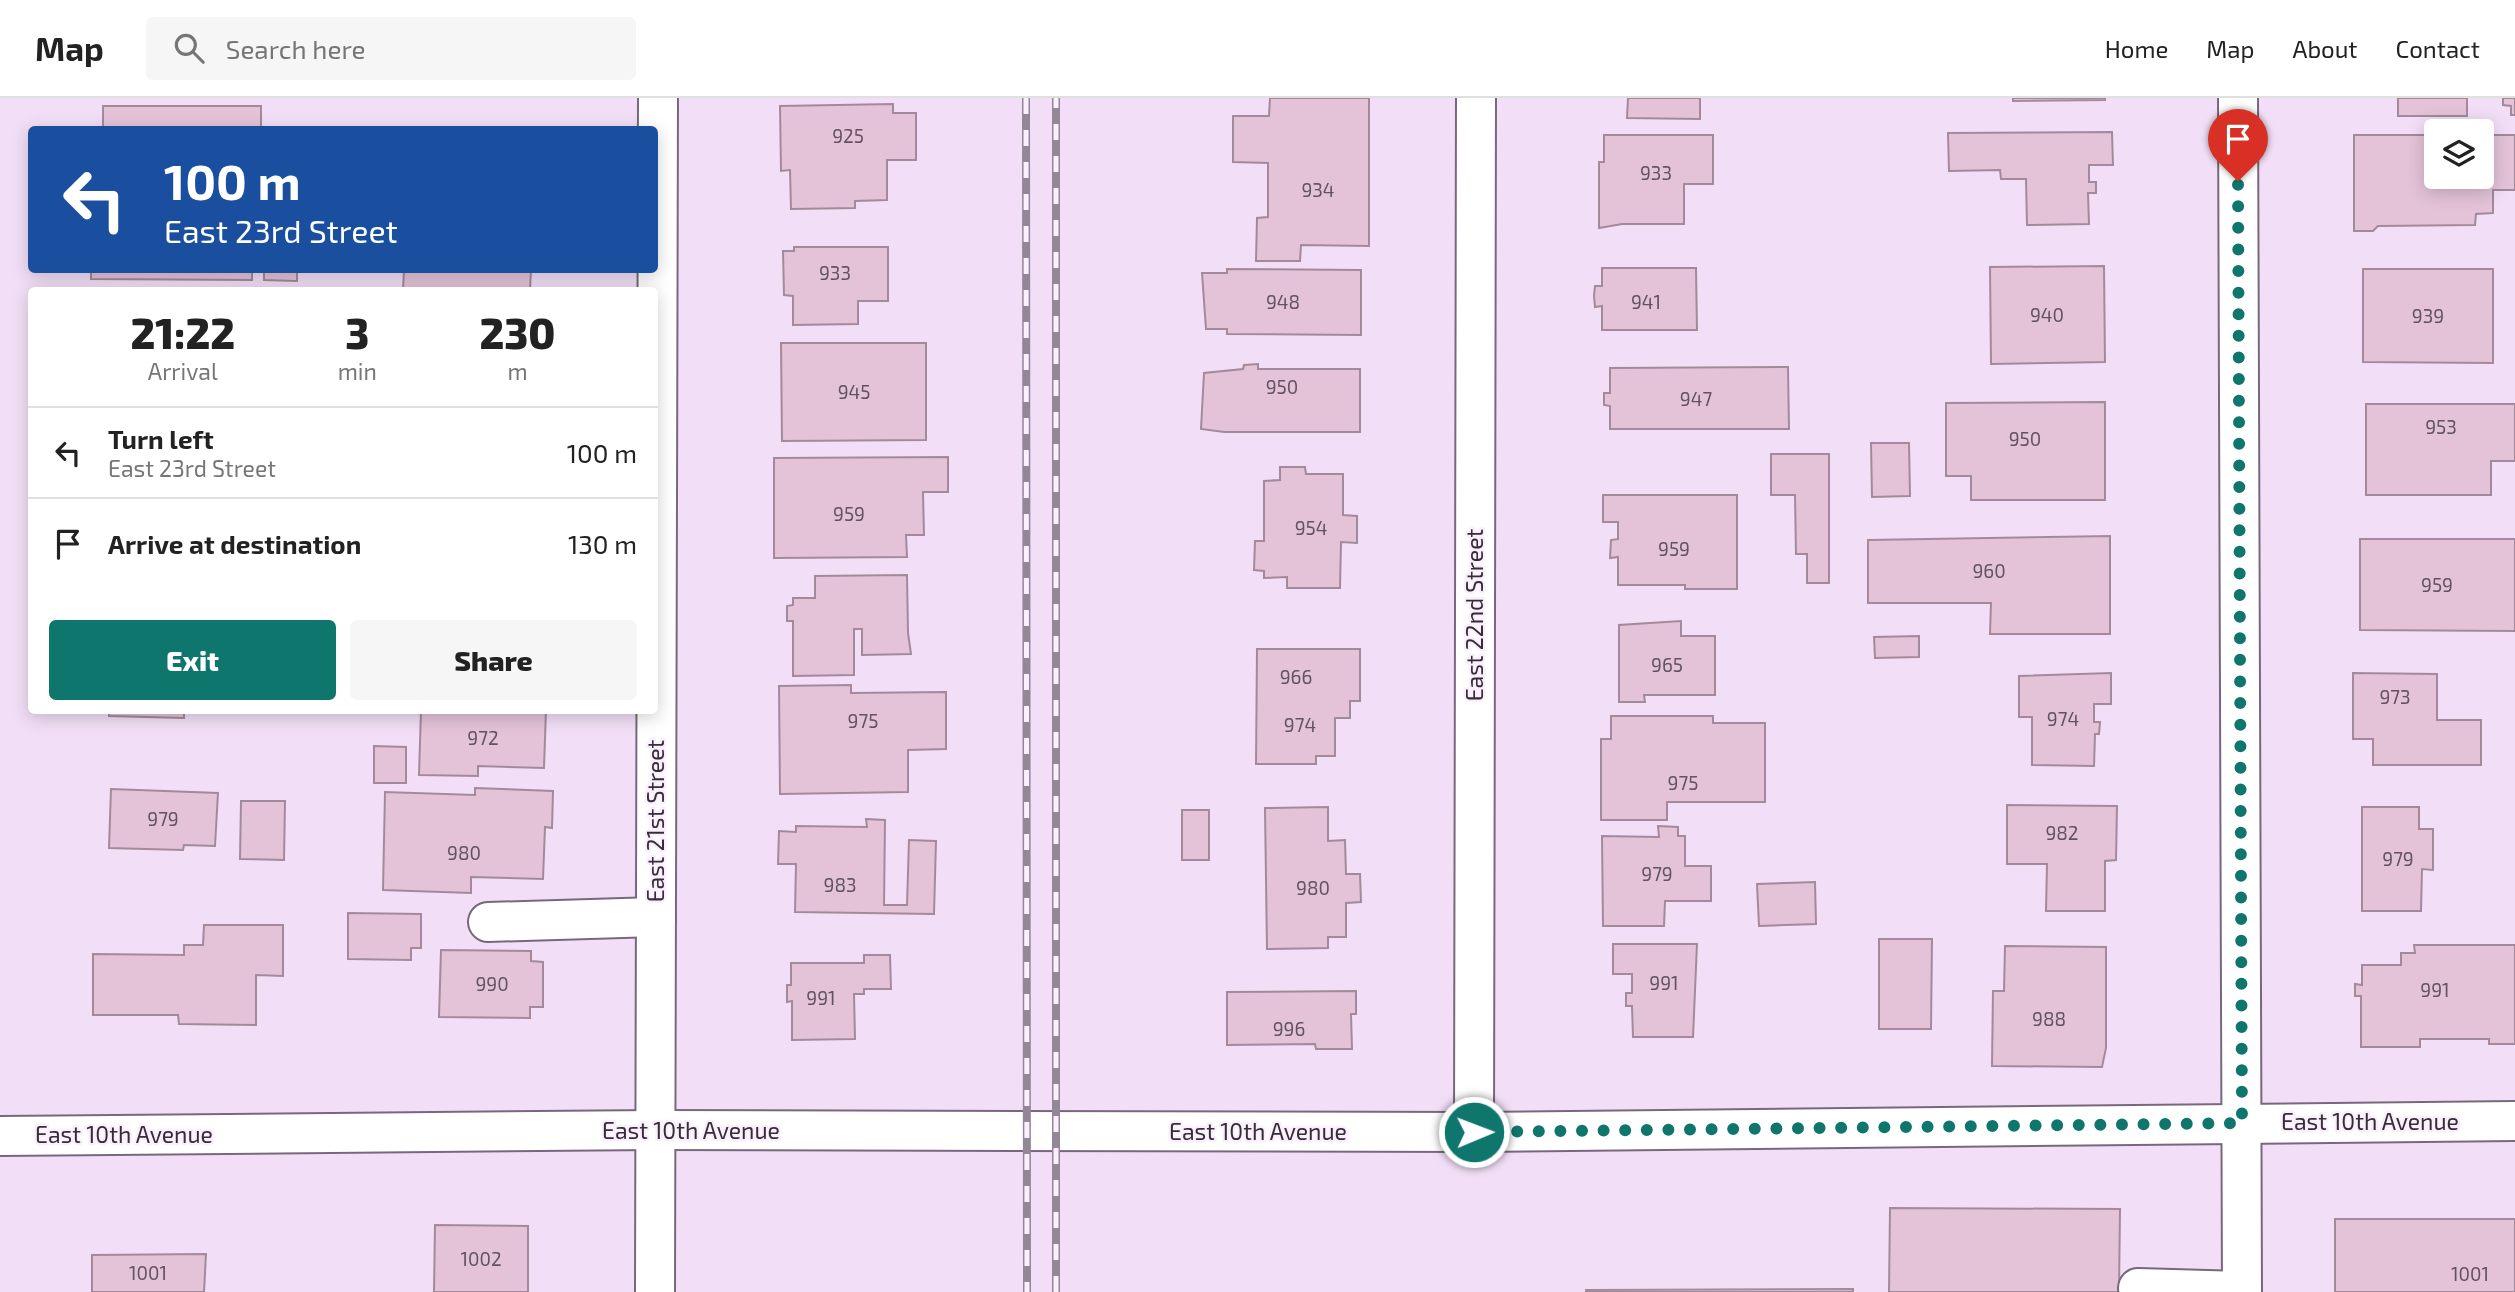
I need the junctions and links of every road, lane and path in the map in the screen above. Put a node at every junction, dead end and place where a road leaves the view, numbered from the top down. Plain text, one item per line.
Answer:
1 (658, 98) edge
2 (1476, 98) edge
3 (2238, 98) edge
4 (658, 126) edge
5 (656, 714) edge
6 (656, 917) junction
7 (488, 922) dead end
8 (2515, 1121) edge
9 (2242, 1123) junction
10 (655, 1130) junction
11 (1474, 1132) junction
12 (0, 1136) edge
13 (2138, 1288) dead end
14 (655, 1292) edge
15 (2242, 1292) edge

1 - 4 street, East 21st Street
2 - 11 street, East 22nd Street
3 - 9 street
5 - 6 street, East 21st Street
6 - 7 street
6 - 10 street, East 21st Street
8 - 9 street, East 10th Avenue
9 - 11 street, East 10th Avenue
9 - 15 street
10 - 11 street, East 10th Avenue
10 - 12 street, East 10th Avenue
10 - 14 street, East 21st Street
13 - 15 street

